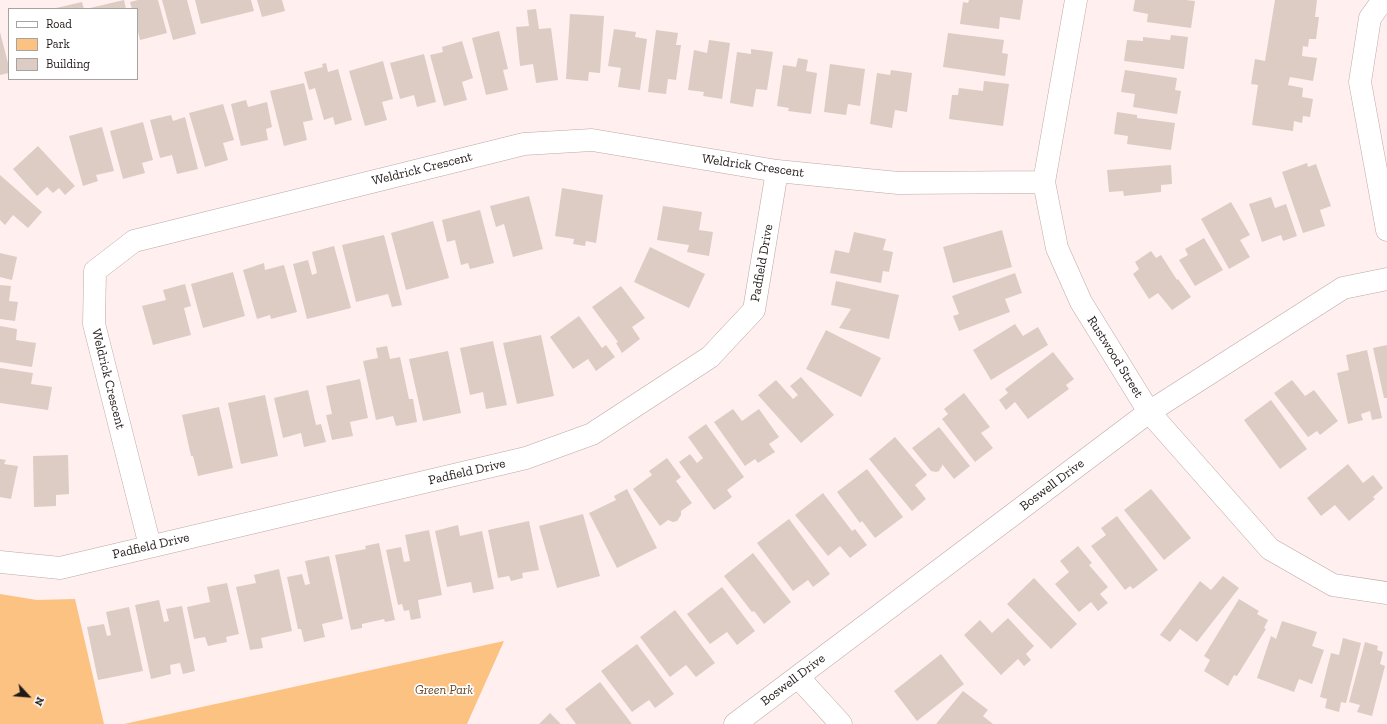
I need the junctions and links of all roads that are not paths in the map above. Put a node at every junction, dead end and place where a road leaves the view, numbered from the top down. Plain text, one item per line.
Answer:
1 (1076, 0) edge
2 (1383, 0) edge
3 (777, 171) junction
4 (1044, 182) junction
5 (1387, 230) edge
6 (1387, 279) edge
7 (1149, 412) junction
8 (150, 546) junction
9 (0, 562) edge
10 (1387, 593) edge
11 (798, 677) junction
12 (735, 724) edge
13 (841, 724) edge

1 - 4 street, Rustwood Street
2 - 5 street
3 - 4 street, Weldrick Crescent
3 - 8 street, Padfield Drive
3 - 8 street, Weldrick Crescent
4 - 7 street, Rustwood Street
6 - 7 street, Boswell Drive
7 - 10 street, Rustwood Street
7 - 11 street, Boswell Drive
8 - 9 street, Padfield Drive
11 - 12 street, Boswell Drive
11 - 13 street

